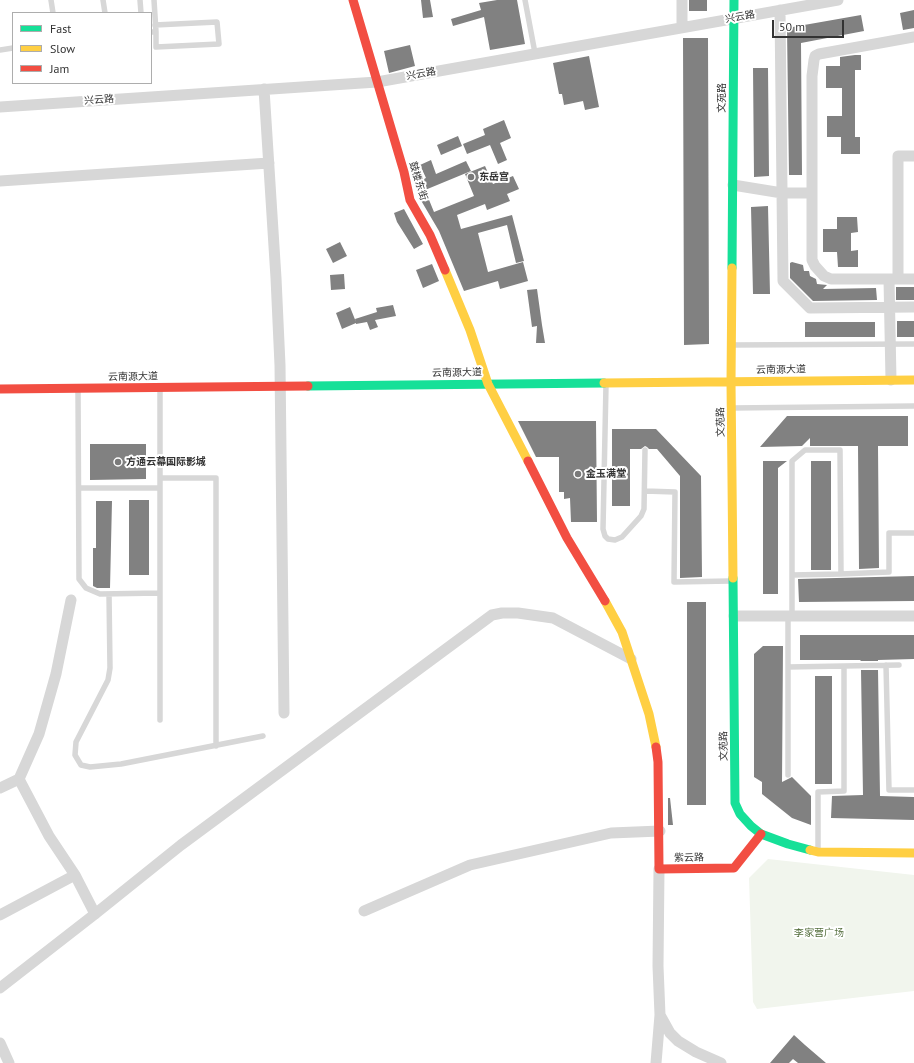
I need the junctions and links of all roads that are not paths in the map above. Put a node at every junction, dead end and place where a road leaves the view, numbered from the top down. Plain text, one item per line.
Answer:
1 (51, 0) edge
2 (103, 0) edge
3 (140, 0) edge
4 (154, 0) edge
5 (353, 0) edge
6 (525, 0) edge
7 (682, 0) edge
8 (734, 0) edge
9 (838, 0) edge
10 (780, 10) junction
11 (53, 12) edge
12 (105, 12) edge
13 (140, 12) edge
14 (734, 18) junction
15 (682, 27) junction
16 (154, 30) edge
17 (914, 37) edge
18 (12, 48) edge
19 (0, 50) edge
20 (535, 53) junction
21 (376, 82) junction
22 (264, 89) junction
23 (0, 107) edge
24 (914, 156) edge
25 (269, 163) junction
26 (0, 181) edge
27 (733, 185) junction
28 (782, 192) junction
29 (812, 193) junction
30 (894, 279) junction
31 (914, 279) edge
32 (890, 307) junction
33 (914, 307) edge
34 (890, 344) junction
35 (914, 344) edge
36 (732, 345) junction
37 (890, 380) junction
38 (914, 380) edge
39 (731, 382) junction
40 (606, 383) junction
41 (488, 384) junction
42 (280, 386) junction
43 (160, 387) junction
44 (78, 388) junction
45 (0, 389) edge
46 (914, 406) edge
47 (732, 408) junction
48 (645, 450) dead end
49 (160, 478) junction
50 (78, 488) junction
51 (160, 488) junction
52 (645, 491) junction
53 (914, 533) edge
54 (841, 574) junction
55 (792, 575) junction
56 (733, 581) junction
57 (160, 593) junction
58 (109, 594) junction
59 (71, 600) dead end
60 (734, 616) junction
61 (790, 616) junction
62 (914, 616) edge
63 (631, 659) junction
64 (886, 665) junction
65 (898, 665) dead end
66 (844, 666) junction
67 (788, 667) junction
68 (284, 713) dead end
69 (160, 720) dead end
70 (263, 736) dead end
71 (216, 746) junction
72 (788, 775) dead end
73 (19, 779) junction
74 (0, 788) edge
75 (914, 790) edge
76 (660, 831) junction
77 (761, 834) junction
78 (818, 852) junction
79 (914, 853) edge
80 (659, 869) junction
81 (75, 875) junction
82 (364, 911) dead end
83 (96, 914) junction
84 (0, 915) edge
85 (0, 988) edge
86 (660, 1015) junction
87 (0, 1043) edge
88 (9, 1063) edge
89 (656, 1063) edge
90 (721, 1063) edge

1 - 11 lane
2 - 12 lane
3 - 13 lane
4 - 16 lane
5 - 21 street, 鼓楼东街
6 - 20 lane
7 - 15 street
8 - 14 street, 文苑路
9 - 10 street, 兴云路
10 - 14 street, 兴云路
10 - 28 street
14 - 15 street, 兴云路
14 - 27 street, 文苑路
15 - 20 street, 兴云路
16 - 16 lane
17 - 29 street
18 - 19 lane
20 - 21 street, 兴云路
21 - 22 street, 兴云路
21 - 41 street, 鼓楼东街
22 - 23 street, 兴云路
22 - 25 street
24 - 30 street
25 - 26 street
25 - 42 street
27 - 28 street
27 - 36 street, 文苑路
28 - 29 street
28 - 32 street
29 - 30 street
30 - 31 street
30 - 32 street
32 - 33 street
32 - 34 street
34 - 35 lane
34 - 36 lane
34 - 37 street
36 - 39 street, 文苑路
37 - 38 street, 云南源大道
37 - 39 street, 云南源大道
39 - 40 street, 云南源大道
39 - 47 street, 文苑路
40 - 41 street, 云南源大道
40 - 52 lane
41 - 42 street, 云南源大道
41 - 63 street, 鼓楼东街
42 - 43 street, 云南源大道
42 - 68 street
43 - 44 street, 云南源大道
43 - 49 lane
44 - 45 street, 云南源大道
44 - 50 lane
46 - 47 lane
47 - 56 street, 文苑路
48 - 52 lane
49 - 51 lane
49 - 71 lane
50 - 51 lane
50 - 58 lane
51 - 57 lane
52 - 56 lane
53 - 54 lane
54 - 55 lane
54 - 55 lane
55 - 61 lane
56 - 60 street, 文苑路
57 - 58 lane
57 - 69 lane
58 - 71 lane
59 - 73 street
60 - 61 street
60 - 77 street, 文苑路
61 - 62 street
61 - 67 lane
63 - 76 street, 紫云路
63 - 83 street
64 - 65 lane
64 - 66 lane
64 - 75 lane
66 - 67 lane
66 - 78 lane
67 - 72 lane
70 - 71 lane
73 - 74 street
73 - 81 street
76 - 80 street, 紫云路
76 - 82 street
77 - 78 street
77 - 80 street, 紫云路
78 - 79 street
80 - 86 street
81 - 83 street
81 - 84 street
83 - 85 street
86 - 89 street
86 - 90 street
87 - 88 street

